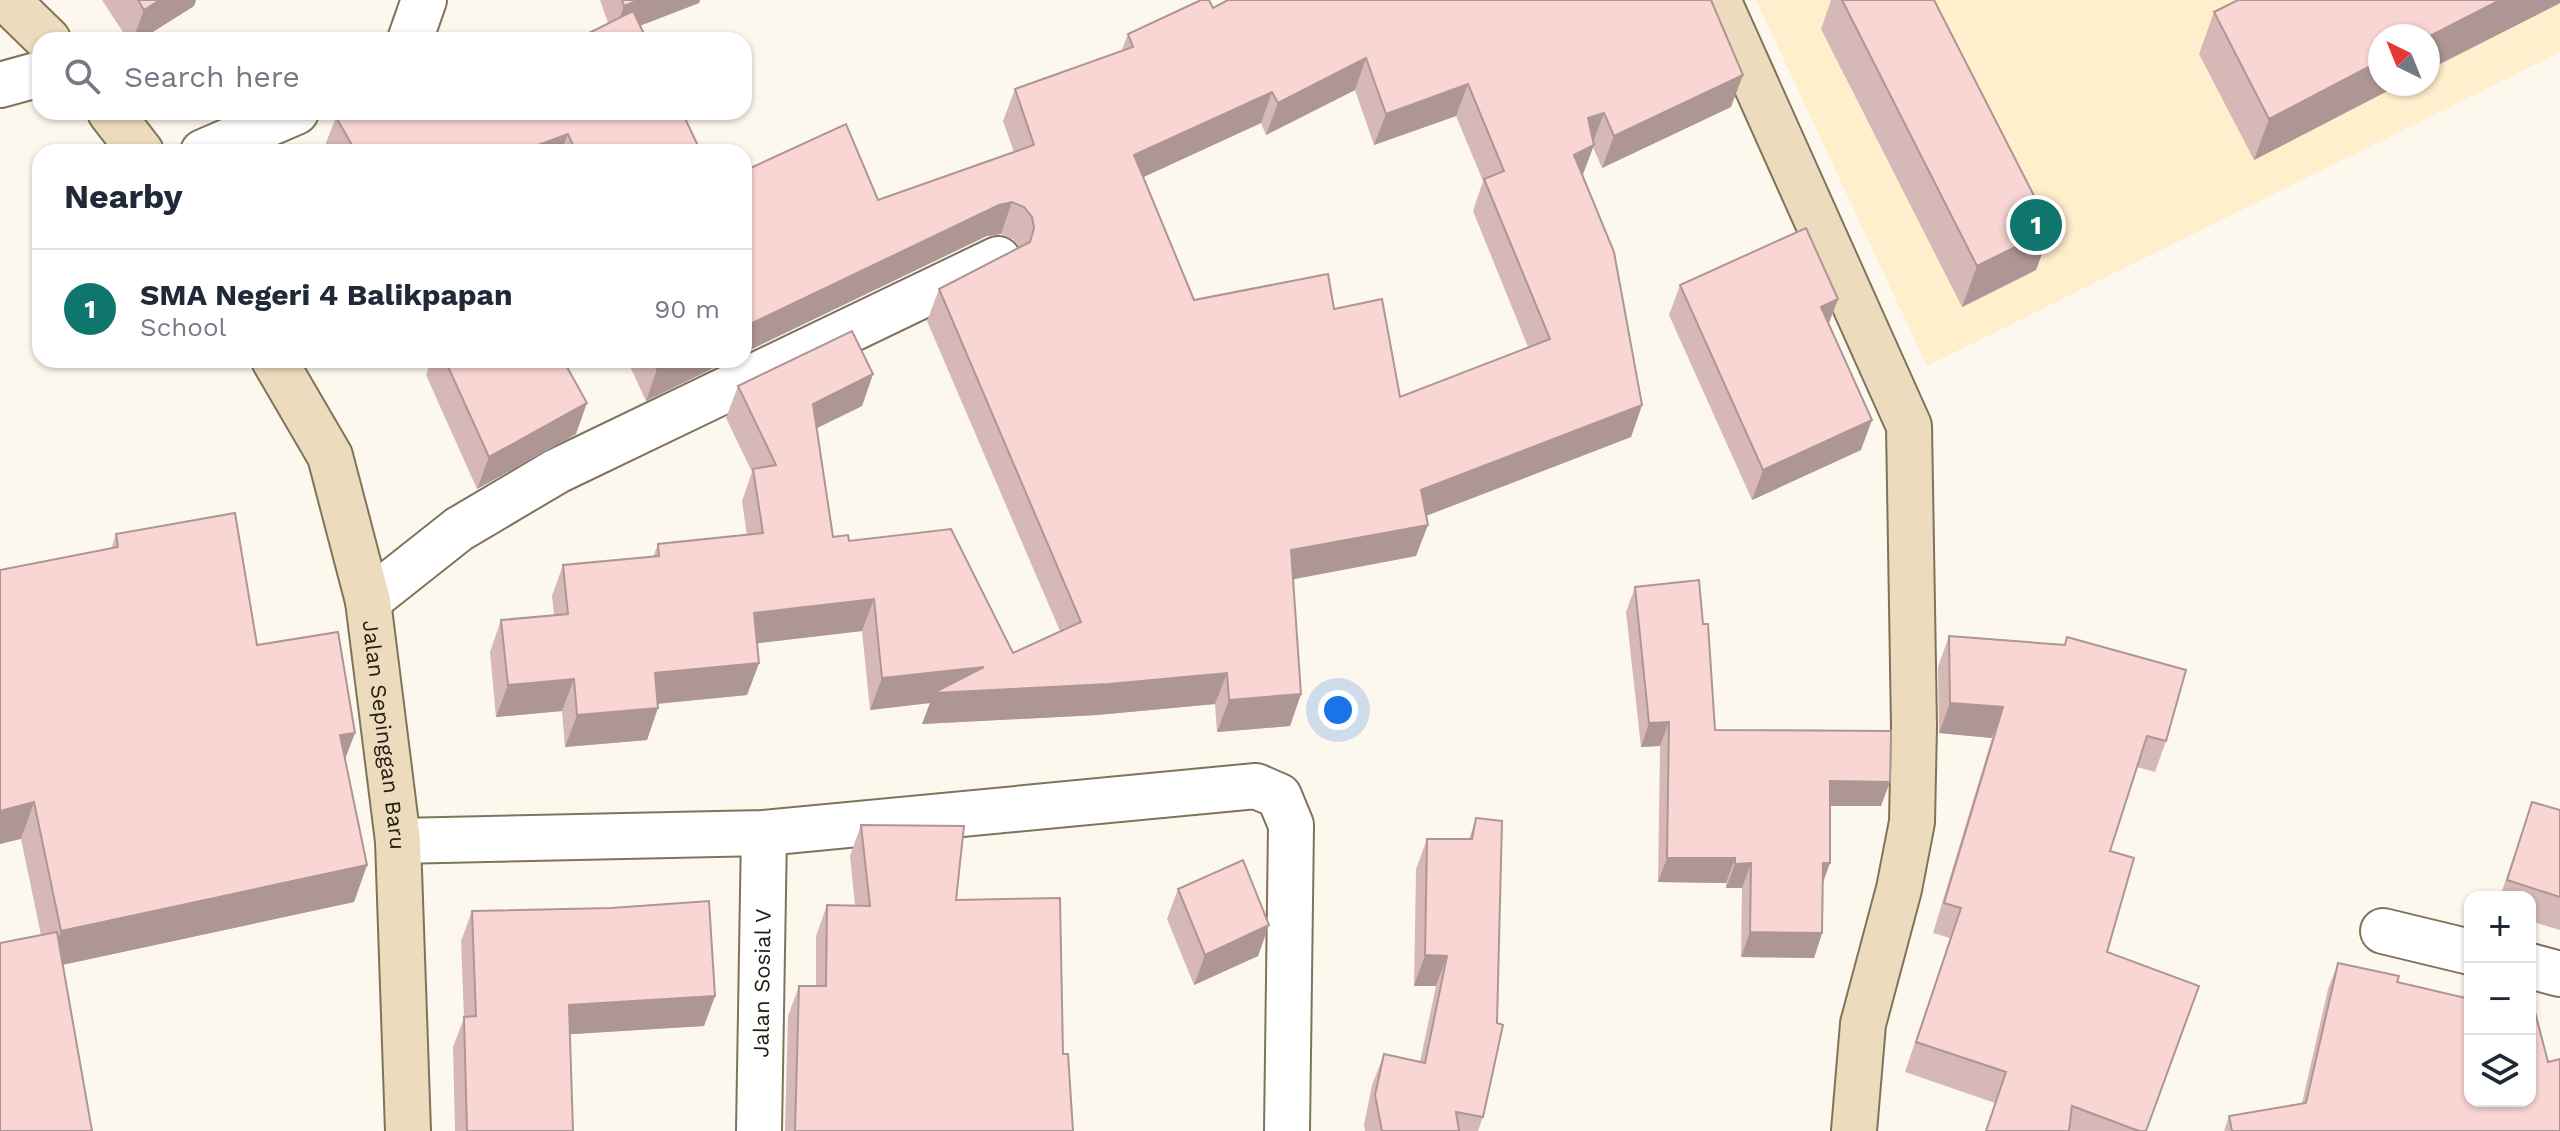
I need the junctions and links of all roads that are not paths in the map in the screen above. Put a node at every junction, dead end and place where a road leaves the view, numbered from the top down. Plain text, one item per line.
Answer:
1 (7, 0) edge
2 (424, 0) edge
3 (1718, 0) edge
4 (40, 32) edge
5 (413, 32) edge
6 (32, 76) edge
7 (0, 85) edge
8 (116, 120) edge
9 (277, 120) edge
10 (135, 144) edge
11 (222, 144) edge
12 (998, 259) edge
13 (279, 368) edge
14 (368, 601) junction
15 (764, 833) junction
16 (398, 841) junction
17 (2383, 931) dead end
18 (2464, 951) edge
19 (2536, 968) edge
20 (2560, 974) edge
21 (408, 1131) edge
22 (759, 1131) edge
23 (1287, 1131) edge
24 (1854, 1131) edge

1 - 4 street
2 - 5 street
3 - 24 street
6 - 7 street
8 - 10 street
9 - 11 street
12 - 14 street
13 - 14 street, Jalan Sepinggan Baru
14 - 16 street, Jalan Sepinggan Baru
15 - 16 street
15 - 22 street, Jalan Sosial V
15 - 23 street
16 - 21 street, Jalan Sepinggan Baru
17 - 18 street
19 - 20 street

